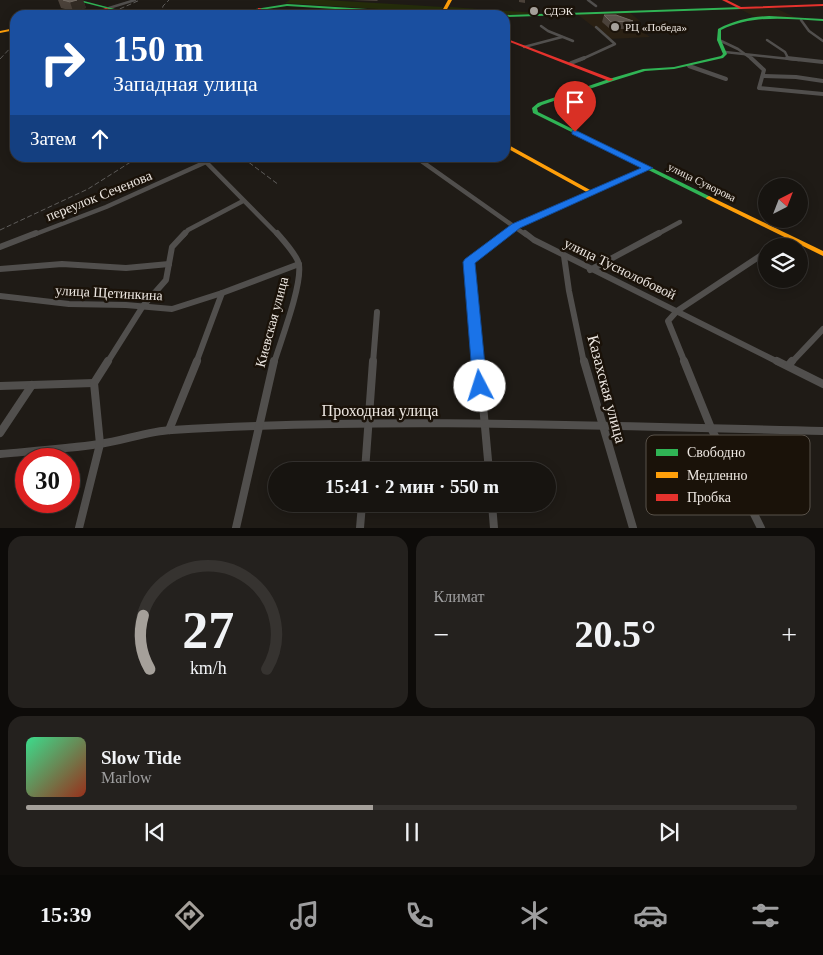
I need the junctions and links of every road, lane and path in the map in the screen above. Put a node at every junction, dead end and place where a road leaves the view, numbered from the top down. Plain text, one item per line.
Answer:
1 (76, 0) edge
2 (135, 0) edge
3 (588, 0) edge
4 (724, 0) edge
5 (823, 5) edge
6 (596, 6) dead end
7 (109, 8) junction
8 (740, 8) junction
9 (259, 9) joint
10 (103, 10) edge
11 (113, 10) edge
12 (253, 10) edge
13 (385, 10) edge
14 (510, 16) edge
15 (801, 20) junction
16 (823, 20) edge
17 (541, 26) dead end
18 (596, 27) dead end
19 (562, 37) junction
20 (718, 40) junction
21 (767, 40) dead end
22 (510, 41) edge
23 (573, 41) dead end
24 (823, 41) edge
25 (524, 46) junction
26 (725, 52) junction
27 (742, 53) junction
28 (788, 58) junction
29 (823, 62) edge
30 (571, 63) junction
31 (689, 66) junction
32 (764, 76) junction
33 (611, 80) junction
34 (726, 80) dead end
35 (823, 81) edge
36 (823, 94) edge
37 (510, 148) edge
38 (200, 162) edge
39 (206, 162) edge
40 (423, 162) edge
41 (648, 168) junction
42 (592, 193) junction
43 (243, 201) junction
44 (680, 222) dead end
45 (516, 226) junction
46 (788, 238) edge
47 (0, 247) edge
48 (808, 247) edge
49 (823, 254) edge
50 (564, 256) junction
51 (758, 257) edge
52 (169, 264) junction
53 (299, 264) junction
54 (0, 269) edge
55 (590, 270) junction
56 (222, 294) junction
57 (0, 296) edge
58 (143, 306) junction
59 (677, 311) junction
60 (377, 312) dead end
61 (823, 329) edge
62 (788, 366) junction
63 (94, 382) junction
64 (823, 384) edge
65 (32, 385) junction
66 (0, 386) edge
67 (369, 423) junction
68 (484, 423) junction
69 (259, 426) junction
70 (602, 427) junction
71 (711, 428) junction
72 (168, 430) junction
73 (823, 431) edge
74 (0, 433) edge
75 (714, 435) edge
76 (100, 444) junction
77 (0, 454) edge
78 (366, 462) edge
79 (488, 462) edge
80 (361, 512) edge
81 (493, 512) edge
82 (754, 515) edge
83 (79, 528) edge
84 (236, 528) edge
85 (360, 528) edge
86 (494, 528) edge
87 (633, 528) edge
88 (761, 528) edge

1 - 7 street
2 - 7 street
3 - 6 street
4 - 8 street
5 - 8 street
7 - 10 street
7 - 11 street
8 - 14 street
9 - 12 street
9 - 13 street
15 - 16 street
15 - 20 street
15 - 24 street
17 - 19 street
18 - 30 street
19 - 23 street
19 - 25 street
20 - 26 street
20 - 27 street
21 - 28 street
22 - 25 street
25 - 30 street
26 - 27 street
26 - 31 street
27 - 28 street
27 - 32 street
28 - 29 street
30 - 33 street
31 - 33 street
31 - 34 street
32 - 35 street
32 - 36 street
33 - 41 street, улица Суворова
37 - 42 street
38 - 47 street, переулок Сеченова
39 - 43 street, Киевская улица
40 - 45 street, улица Туснолобовой
41 - 42 street
41 - 46 street, улица Суворова
42 - 45 street
43 - 52 street
43 - 53 street, Киевская улица
44 - 55 street
45 - 50 street, улица Туснолобовой
45 - 68 street
48 - 49 street, улица Суворова
50 - 55 street, улица Туснолобовой
50 - 70 street, Казахская улица
51 - 59 street
52 - 54 street
52 - 58 street
53 - 56 street, улица Щетинкина
53 - 69 street, Киевская улица
55 - 59 street, улица Туснолобовой
56 - 58 street, улица Щетинкина
56 - 72 street
57 - 58 street, улица Щетинкина
58 - 63 street
59 - 62 street, улица Туснолобовой
59 - 71 street
60 - 67 street
61 - 62 street
62 - 64 street, улица Туснолобовой
63 - 65 street
63 - 76 street
65 - 66 street
65 - 74 street
67 - 68 street, Проходная улица
67 - 69 street, Проходная улица
67 - 78 street
68 - 70 street, Проходная улица
68 - 79 street
69 - 72 street, Проходная улица
69 - 84 street, Киевская улица
70 - 71 street, Проходная улица
70 - 87 street, Казахская улица
71 - 73 street, Проходная улица
71 - 75 street
72 - 76 street, Проходная улица
76 - 77 street, Проходная улица
76 - 83 street
80 - 85 street
81 - 86 street
82 - 88 street

